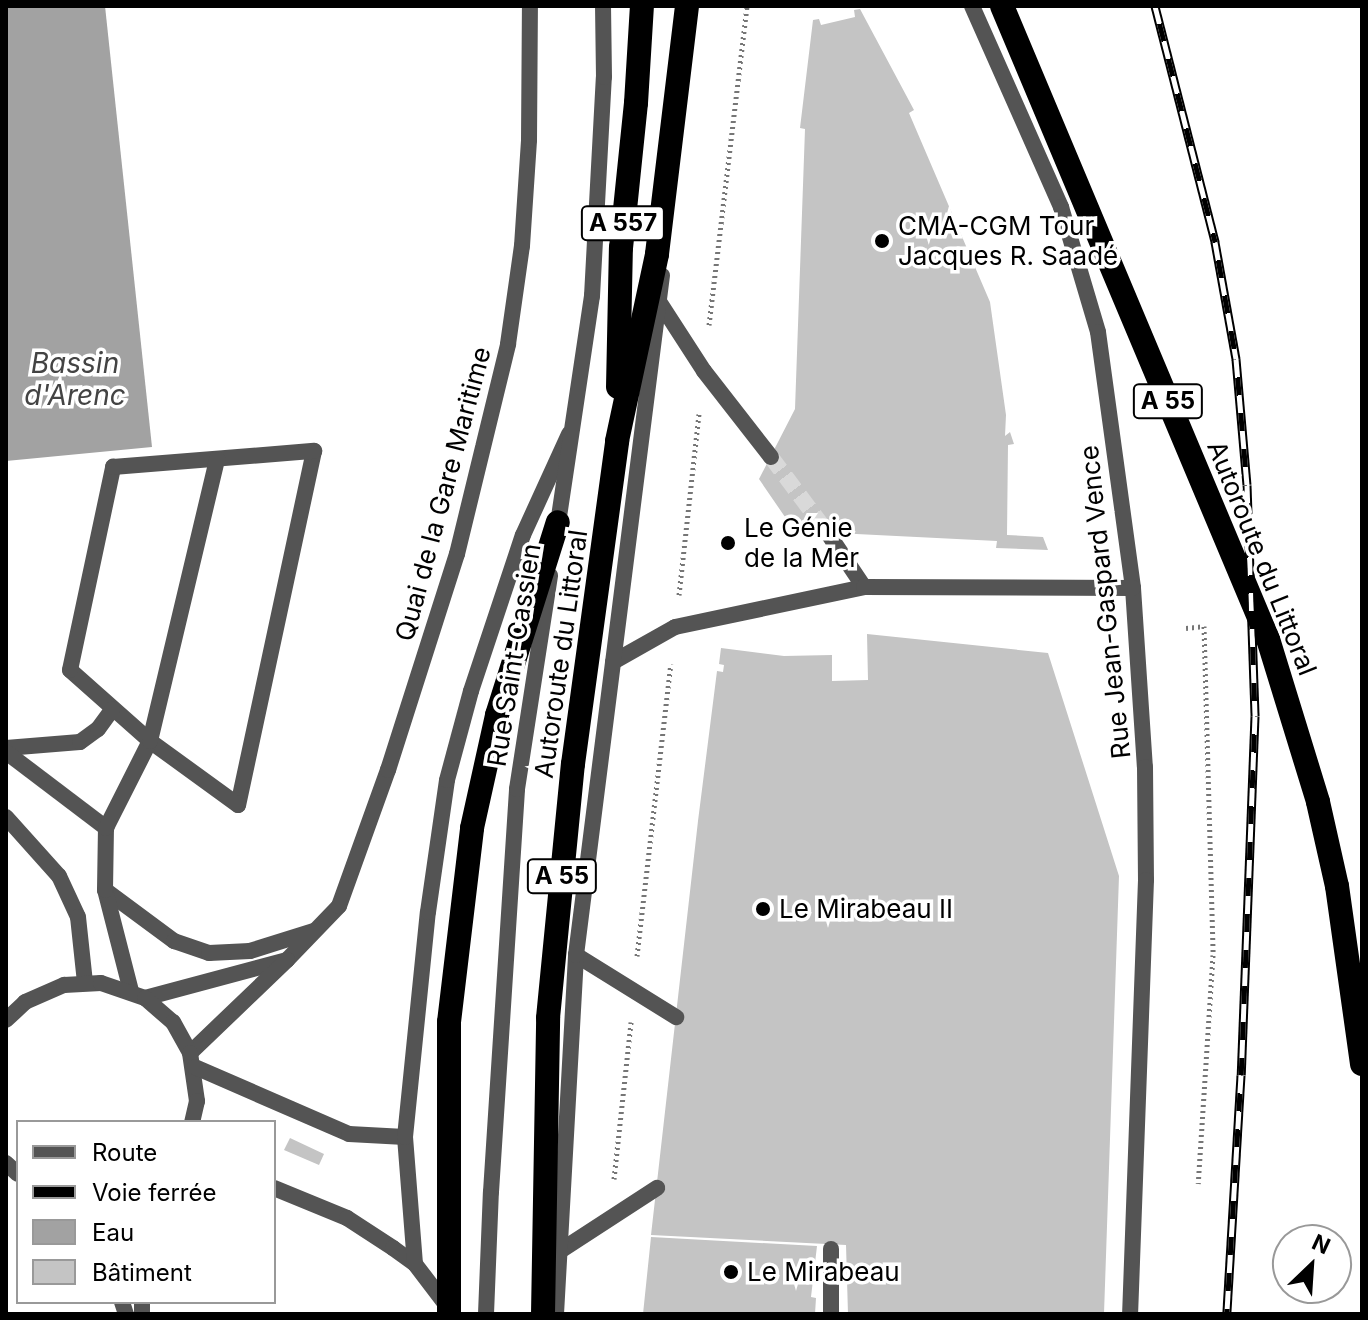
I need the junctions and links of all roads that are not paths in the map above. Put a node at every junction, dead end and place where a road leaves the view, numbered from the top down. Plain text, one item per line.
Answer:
1 (530, 6) edge
2 (603, 6) edge
3 (642, 6) edge
4 (675, 6) edge
5 (687, 6) edge
6 (972, 6) edge
7 (1002, 6) edge
8 (660, 303) junction
9 (573, 427) junction
10 (617, 441) junction
11 (771, 457) tunnel mouth
12 (217, 459) junction
13 (558, 522) junction
14 (827, 532) tunnel mouth
15 (864, 587) junction
16 (1133, 588) junction
17 (613, 662) junction
18 (112, 710) junction
19 (150, 741) junction
20 (6, 750) edge
21 (6, 817) edge
22 (106, 828) junction
23 (105, 890) junction
24 (316, 930) junction
25 (576, 955) junction
26 (287, 960) junction
27 (85, 983) junction
28 (138, 995) junction
29 (25, 1002) junction
30 (6, 1011) edge
31 (676, 1017) dead end
32 (6, 1020) edge
33 (193, 1060) junction
34 (1362, 1064) edge
35 (192, 1120) edge
36 (405, 1137) junction
37 (657, 1188) dead end
38 (276, 1189) edge
39 (831, 1249) dead end
40 (560, 1251) junction
41 (415, 1264) junction
42 (451, 1314) edge
43 (486, 1314) edge
44 (543, 1314) edge
45 (556, 1314) edge
46 (831, 1314) edge
47 (1130, 1314) edge

1 - 24 street, Quai de la Gare Maritime
2 - 9 street, Rue Saint-Cassien
3 - 10 highway, A 557
4 - 8 street
5 - 10 highway, Autoroute du Littoral / A 55
6 - 16 street, Rue Jean-Gaspard Vence
7 - 34 highway, Autoroute du Littoral / A 55
8 - 11 street
8 - 17 street
9 - 13 street, Rue Saint-Cassien
9 - 36 street
10 - 44 highway, Autoroute du Littoral / A 55
12 - 18 street
12 - 19 street
12 - 19 street
13 - 42 highway
13 - 43 street, Rue Saint-Cassien
14 - 15 street
15 - 16 street
15 - 17 street
16 - 47 street, Rue Jean-Gaspard Vence
17 - 25 street
18 - 19 street
18 - 20 street
19 - 22 street
20 - 22 street
21 - 27 street
22 - 23 street
23 - 24 street
23 - 28 street
24 - 26 street, Quai de la Gare Maritime
25 - 31 street
25 - 40 street
26 - 28 street
26 - 33 street, Quai de la Gare Maritime
27 - 28 street
27 - 29 street
28 - 33 street
29 - 30 street
29 - 32 street
33 - 35 street
33 - 36 street
36 - 41 street
37 - 40 street
38 - 41 street
39 - 46 street
40 - 45 street
41 - 42 street

